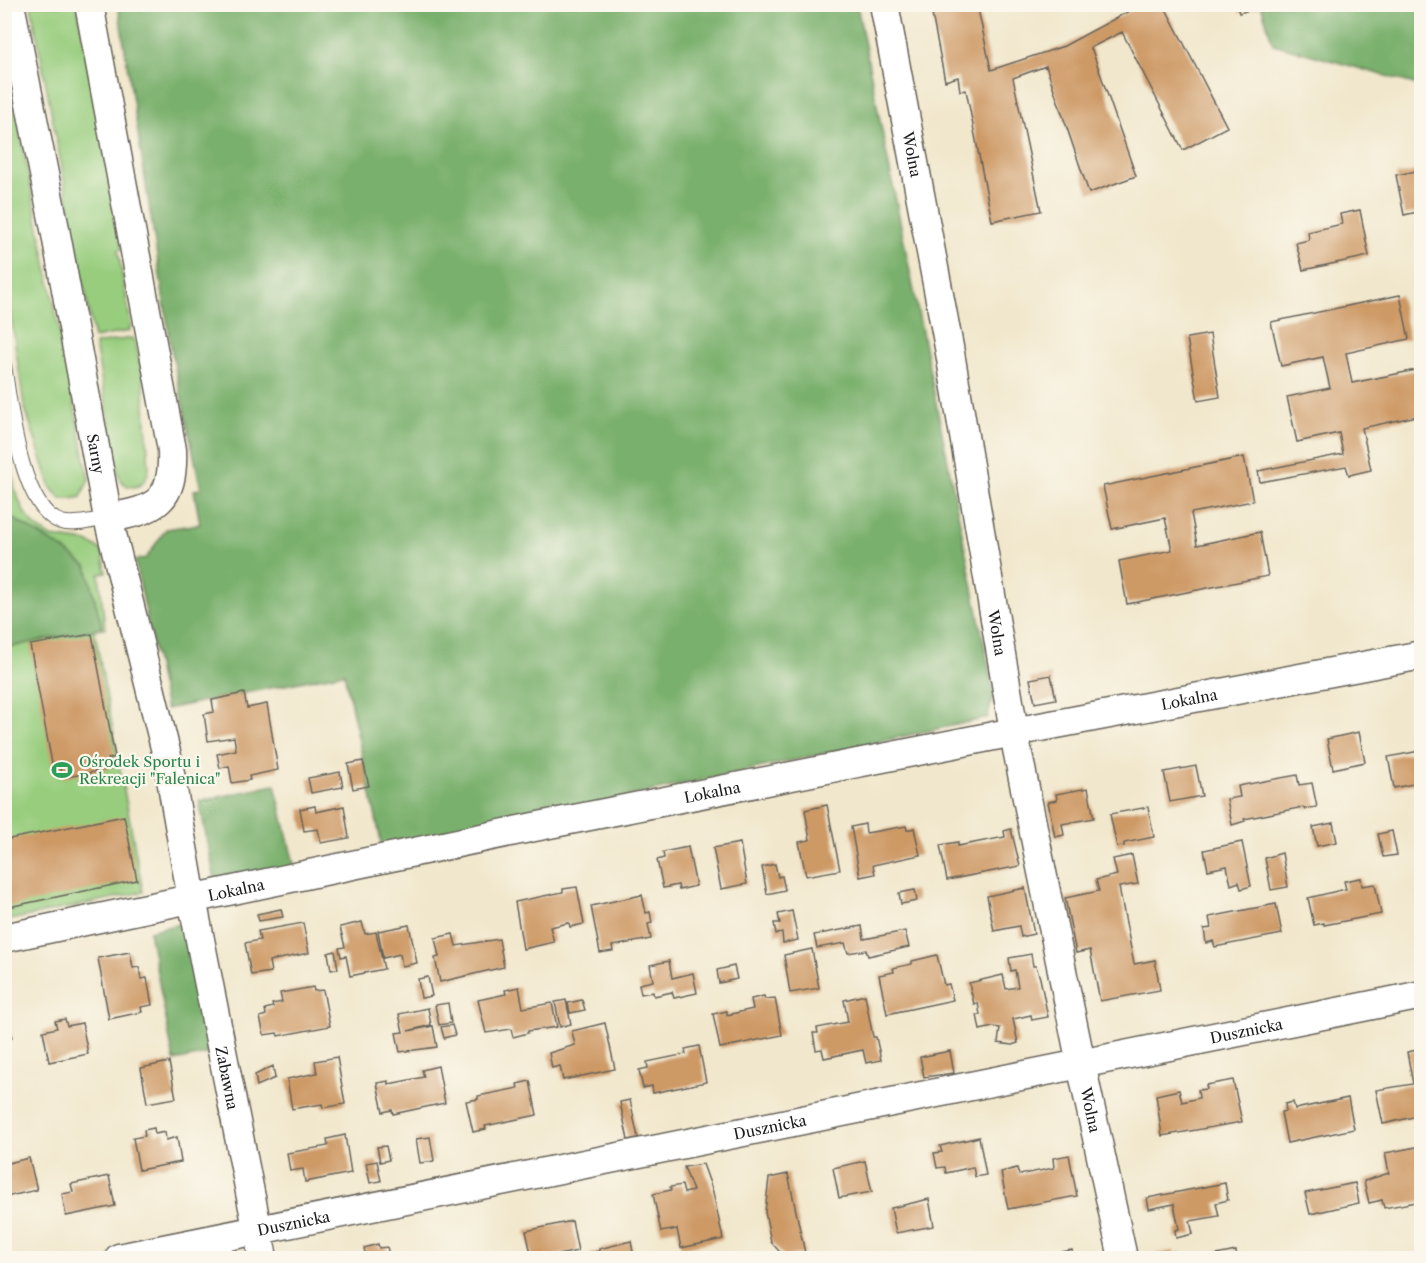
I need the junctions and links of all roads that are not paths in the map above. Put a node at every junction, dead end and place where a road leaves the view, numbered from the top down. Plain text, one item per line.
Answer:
1 (10, 4) edge
2 (89, 4) edge
3 (884, 4) edge
4 (4, 365) edge
5 (108, 518) junction
6 (1422, 655) edge
7 (1014, 732) junction
8 (192, 899) junction
9 (4, 938) edge
10 (1422, 995) edge
11 (1081, 1064) junction
12 (258, 1230) junction
13 (119, 1258) edge
14 (262, 1258) edge
15 (1123, 1258) edge

1 - 5 street, Sarny
2 - 5 street
3 - 7 street, Wolna
4 - 5 lane
5 - 8 street, Sarny
6 - 7 street, Lokalna
7 - 8 street, Lokalna
7 - 11 street, Wolna
8 - 9 street, Lokalna
8 - 12 street, Zabawna
10 - 11 street, Dusznicka
11 - 12 street, Dusznicka
11 - 15 street, Wolna
12 - 13 street, Dusznicka
12 - 14 street, Zabawna

